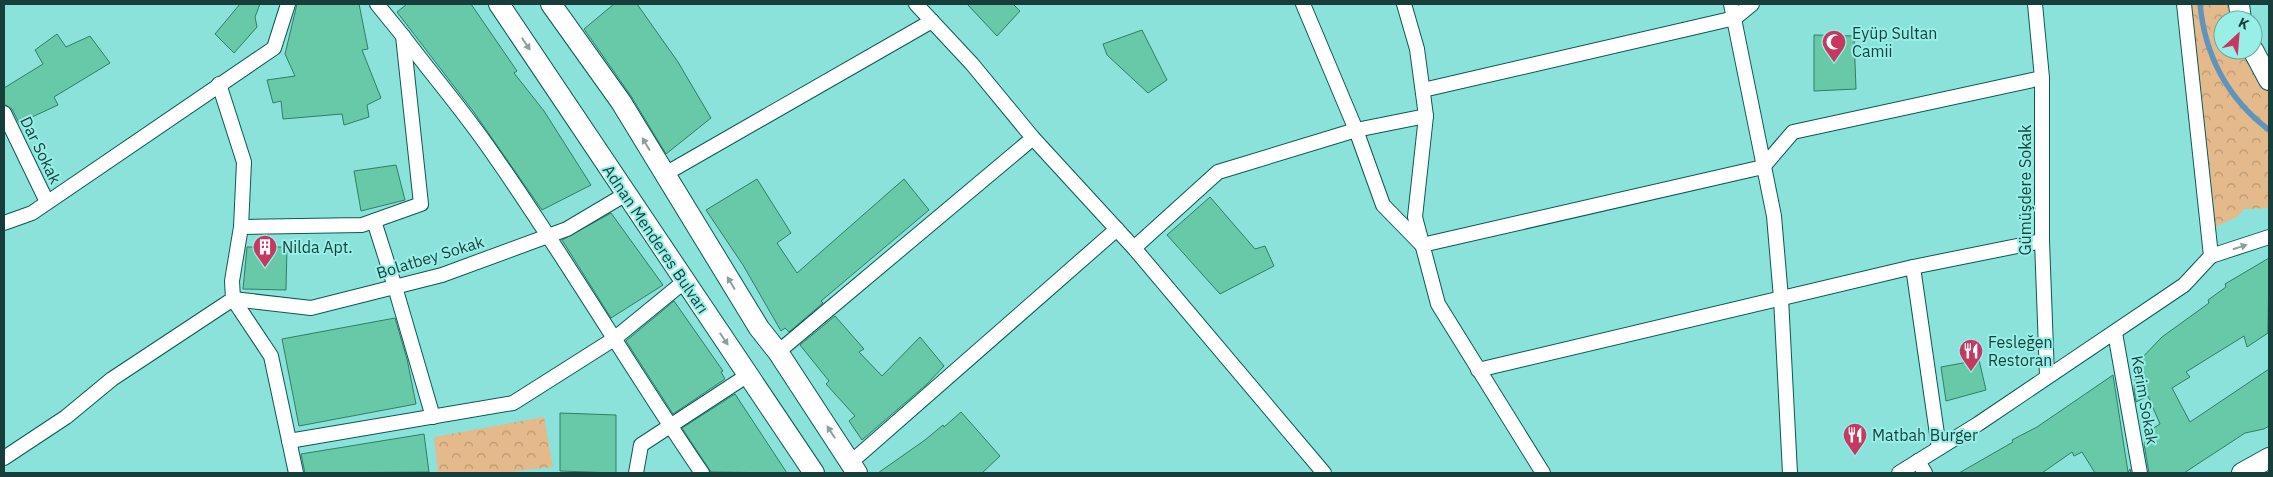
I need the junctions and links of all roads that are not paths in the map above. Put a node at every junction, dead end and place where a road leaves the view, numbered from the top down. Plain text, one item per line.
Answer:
1 (288, 4) edge
2 (377, 4) edge
3 (499, 4) edge
4 (551, 4) edge
5 (916, 4) edge
6 (1303, 4) edge
7 (1404, 4) edge
8 (1732, 4) edge
9 (1752, 4) edge
10 (2035, 4) edge
11 (2184, 4) edge
12 (1735, 18) junction
13 (932, 21) junction
14 (403, 36) junction
15 (2258, 60) edge
16 (2042, 78) junction
17 (2269, 80) edge
18 (219, 84) junction
19 (1423, 90) junction
20 (4, 113) edge
21 (1426, 116) junction
22 (1356, 130) junction
23 (1033, 138) junction
24 (1764, 167) junction
25 (665, 174) junction
26 (626, 194) junction
27 (47, 202) junction
28 (374, 221) junction
29 (4, 223) edge
30 (241, 227) junction
31 (1117, 230) junction
32 (548, 236) junction
33 (2269, 237) edge
34 (2042, 241) junction
35 (1422, 245) junction
36 (1134, 248) junction
37 (2211, 256) junction
38 (1913, 267) junction
39 (685, 281) junction
40 (395, 287) junction
41 (1781, 298) junction
42 (233, 299) junction
43 (2115, 333) junction
44 (614, 339) junction
45 (778, 352) junction
46 (1478, 370) junction
47 (748, 375) junction
48 (2047, 376) junction
49 (433, 417) junction
50 (670, 427) junction
51 (289, 441) junction
52 (1939, 448) junction
53 (4, 458) edge
54 (2269, 458) edge
55 (1921, 467) edge
56 (854, 468) edge
57 (296, 473) edge
58 (636, 473) edge
59 (702, 473) edge
60 (814, 473) edge
61 (1324, 473) edge
62 (1543, 473) edge
63 (1790, 473) edge
64 (1899, 473) edge
65 (2140, 473) edge
66 (2242, 473) edge

1 - 18 street
2 - 14 street
3 -> 26 main road, Adnan Menderes Bulvarı
25 -> 4 main road
5 - 13 street
6 - 22 street
7 - 19 street
8 - 12 street
9 - 12 street
10 - 16 street, Gümüşdere Sokak
11 - 37 street
12 - 19 street
12 - 24 street
13 - 23 street
13 - 25 street
14 - 28 street
14 - 32 street
15 - 17 main road
16 - 24 street
16 - 34 street, Gümüşdere Sokak
18 - 27 street
18 - 30 street
19 - 21 street
20 - 27 street, Dar Sokak
21 - 22 street
21 - 35 street
22 - 35 street
22 - 36 street
23 - 31 street
23 - 45 street
24 - 35 street
24 - 41 street
45 -> 25 main road
26 - 32 street, Bolatbey Sokak
26 - 39 main road, Adnan Menderes Bulvarı
27 - 29 street
28 - 30 street
28 - 40 street
30 - 42 street
31 - 36 street
31 - 56 street
32 - 40 street, Bolatbey Sokak
32 - 44 street
37 -> 33 street
34 - 38 street
34 - 48 street, Gümüşdere Sokak
35 - 46 street
36 - 61 street
37 - 43 street
38 - 41 street
38 - 52 street
39 - 44 street
39 -> 47 main road, Adnan Menderes Bulvarı
40 - 42 street, Bolatbey Sokak
40 - 49 street
41 - 46 street
41 - 63 street
42 - 51 street
42 - 53 street
43 - 48 street
43 - 65 street, Kerim Sokak
44 - 49 street
44 - 50 street
56 -> 45 main road
46 - 62 street
47 - 50 street
47 - 60 main road, Adnan Menderes Bulvarı
48 - 52 street
49 - 51 street
50 - 58 street
50 - 59 street
51 - 57 street
52 - 55 street
54 - 66 main road
55 - 64 street

